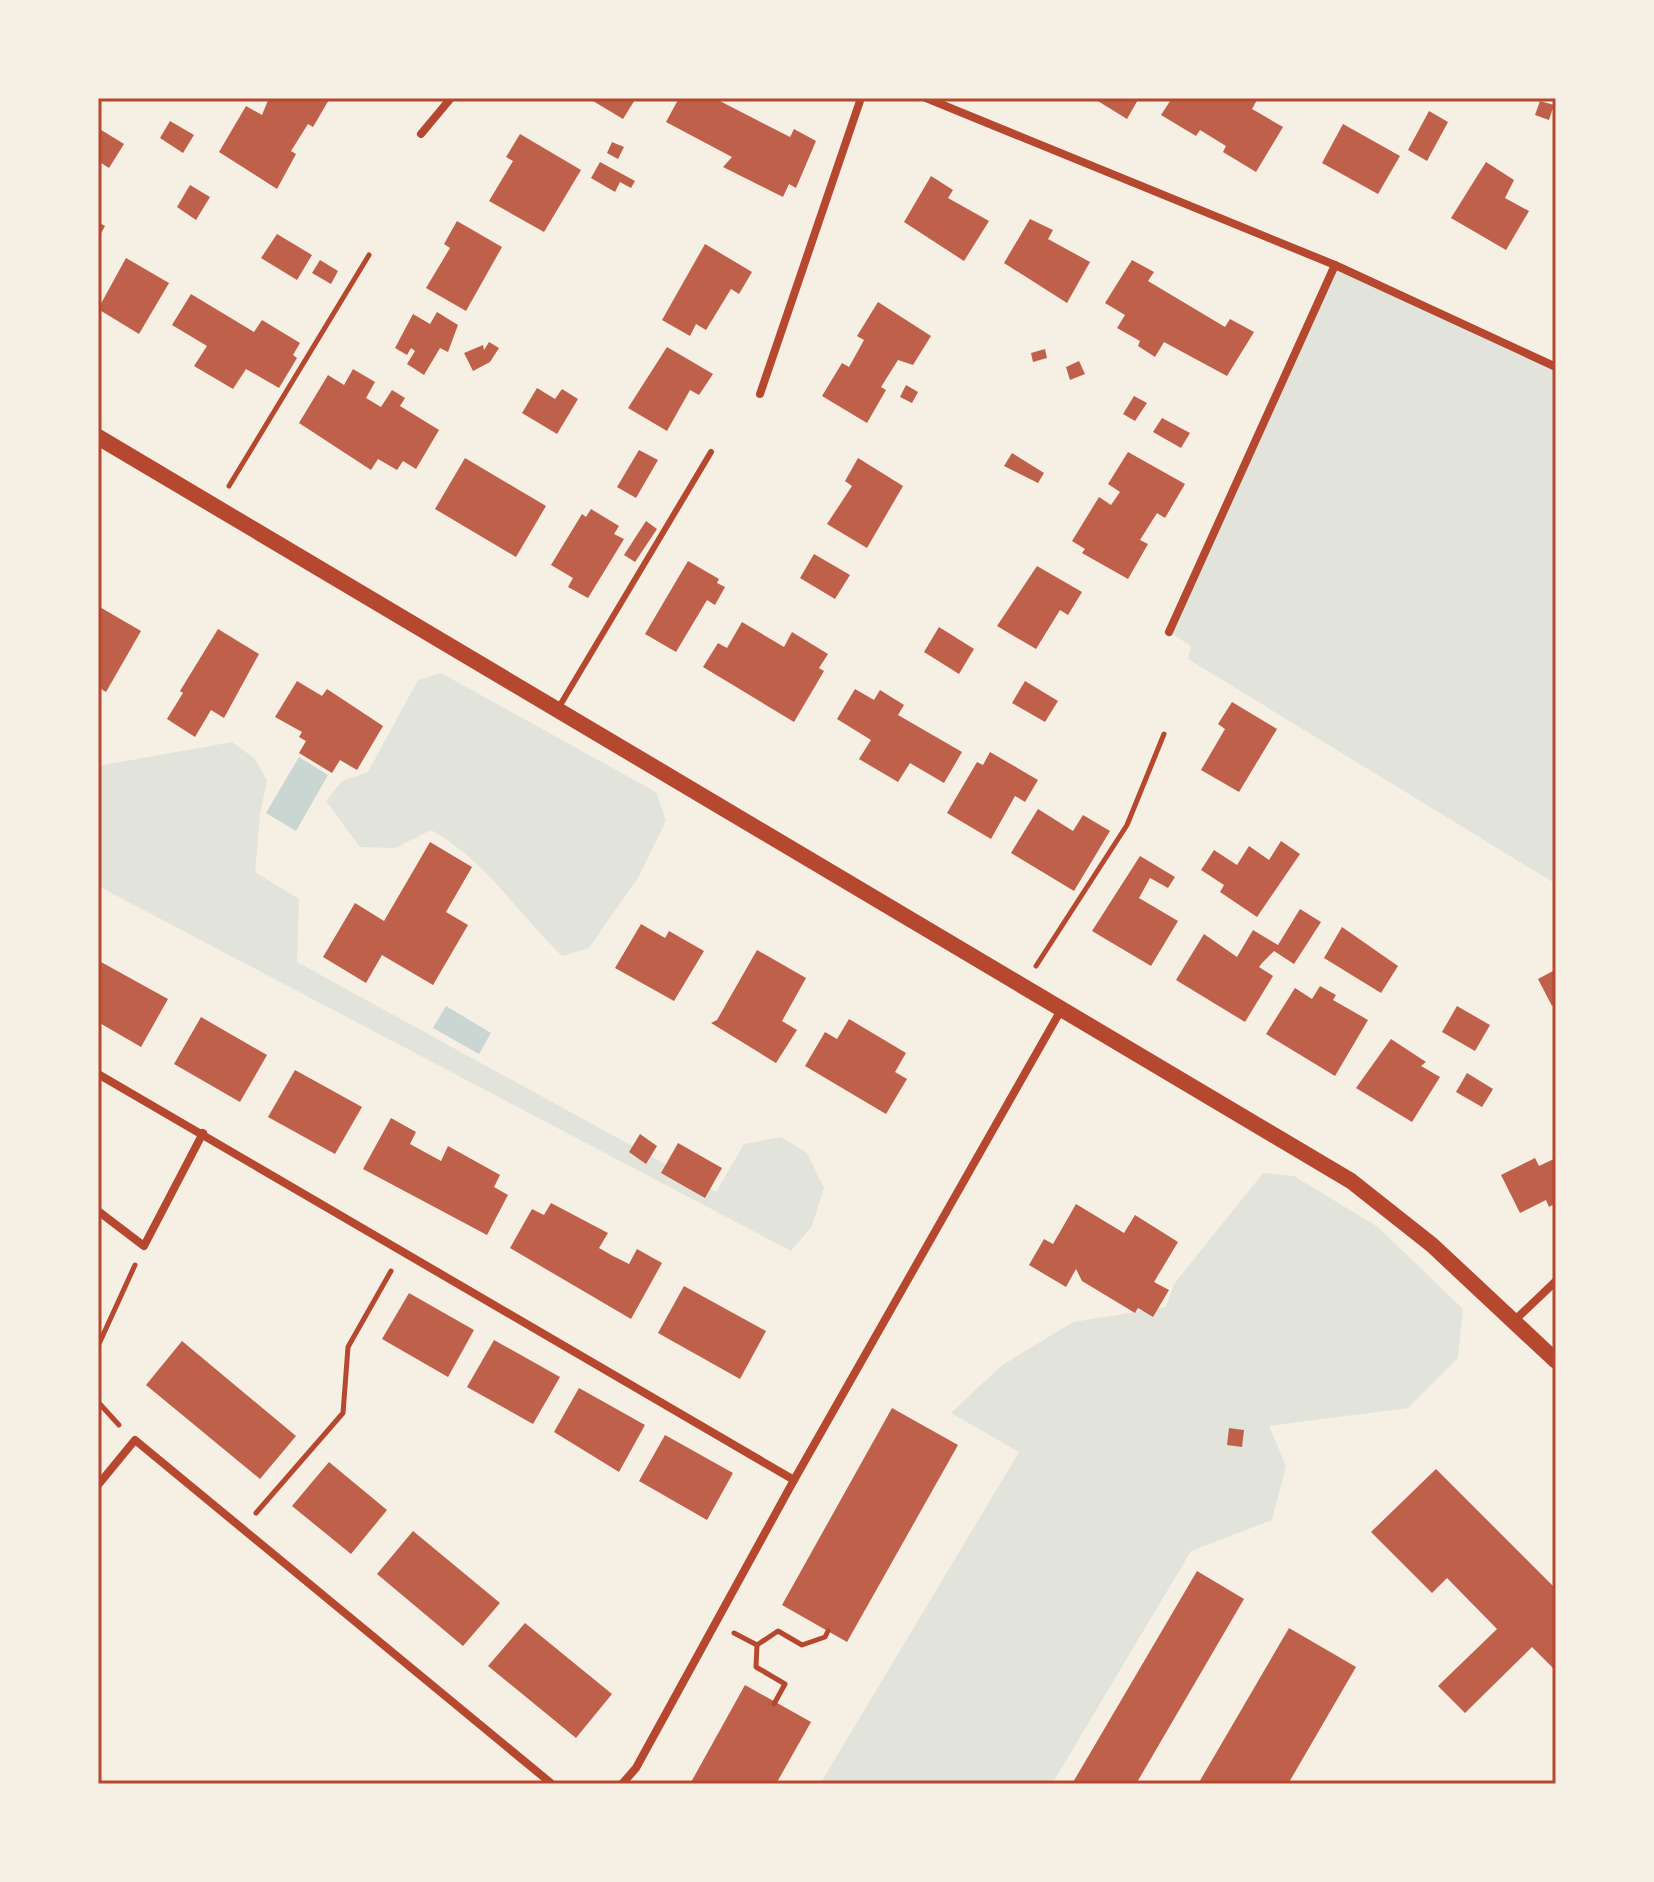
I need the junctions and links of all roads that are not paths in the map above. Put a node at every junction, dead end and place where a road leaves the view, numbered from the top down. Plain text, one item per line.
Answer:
1 (451, 98) edge
2 (861, 98) edge
3 (926, 98) edge
4 (421, 134) dead end
5 (1335, 265) junction
6 (1556, 367) edge
7 (760, 394) dead end
8 (98, 437) edge
9 (711, 452) dead end
10 (1169, 632) dead end
11 (557, 710) junction
12 (1061, 1010) junction
13 (98, 1074) edge
14 (203, 1133) junction
15 (98, 1211) edge
16 (1556, 1281) edge
17 (1515, 1320) junction
18 (1556, 1361) edge
19 (794, 1480) junction
20 (98, 1485) edge
21 (552, 1784) edge
22 (622, 1784) edge

1 - 4 street
2 - 7 street
3 - 5 street
5 - 6 street
5 - 10 street
8 - 11 main road
9 - 11 lane
11 - 12 main road
12 - 17 main road
12 - 19 street
13 - 14 street
14 - 15 street
14 - 19 street
16 - 17 street
17 - 18 main road
19 - 22 street
20 - 21 street

